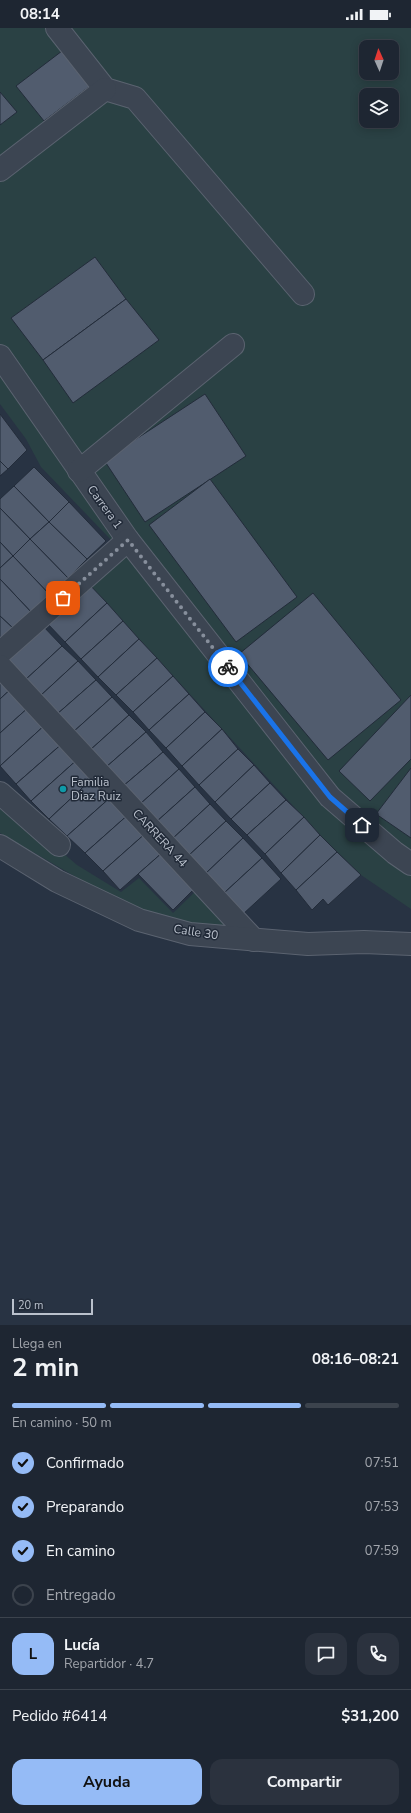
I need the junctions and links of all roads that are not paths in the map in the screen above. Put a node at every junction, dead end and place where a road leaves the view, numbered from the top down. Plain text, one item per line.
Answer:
1 (56, 28) edge
2 (105, 89) junction
3 (0, 170) edge
4 (303, 294) dead end
5 (233, 345) dead end
6 (0, 356) edge
7 (79, 471) junction
8 (128, 540) junction
9 (0, 653) edge
10 (0, 666) edge
11 (0, 793) edge
12 (59, 845) dead end
13 (0, 846) edge
14 (411, 864) edge
15 (254, 940) junction
16 (411, 944) edge

1 - 2 street
2 - 3 street
2 - 4 street
5 - 7 street
6 - 7 street, Carrera 1
7 - 8 street, Carrera 1
8 - 9 street
8 - 14 street, Carrera 1
10 - 15 street, CARRERA 44
11 - 12 street
13 - 15 street, Calle 30
15 - 16 street, Calle 30

